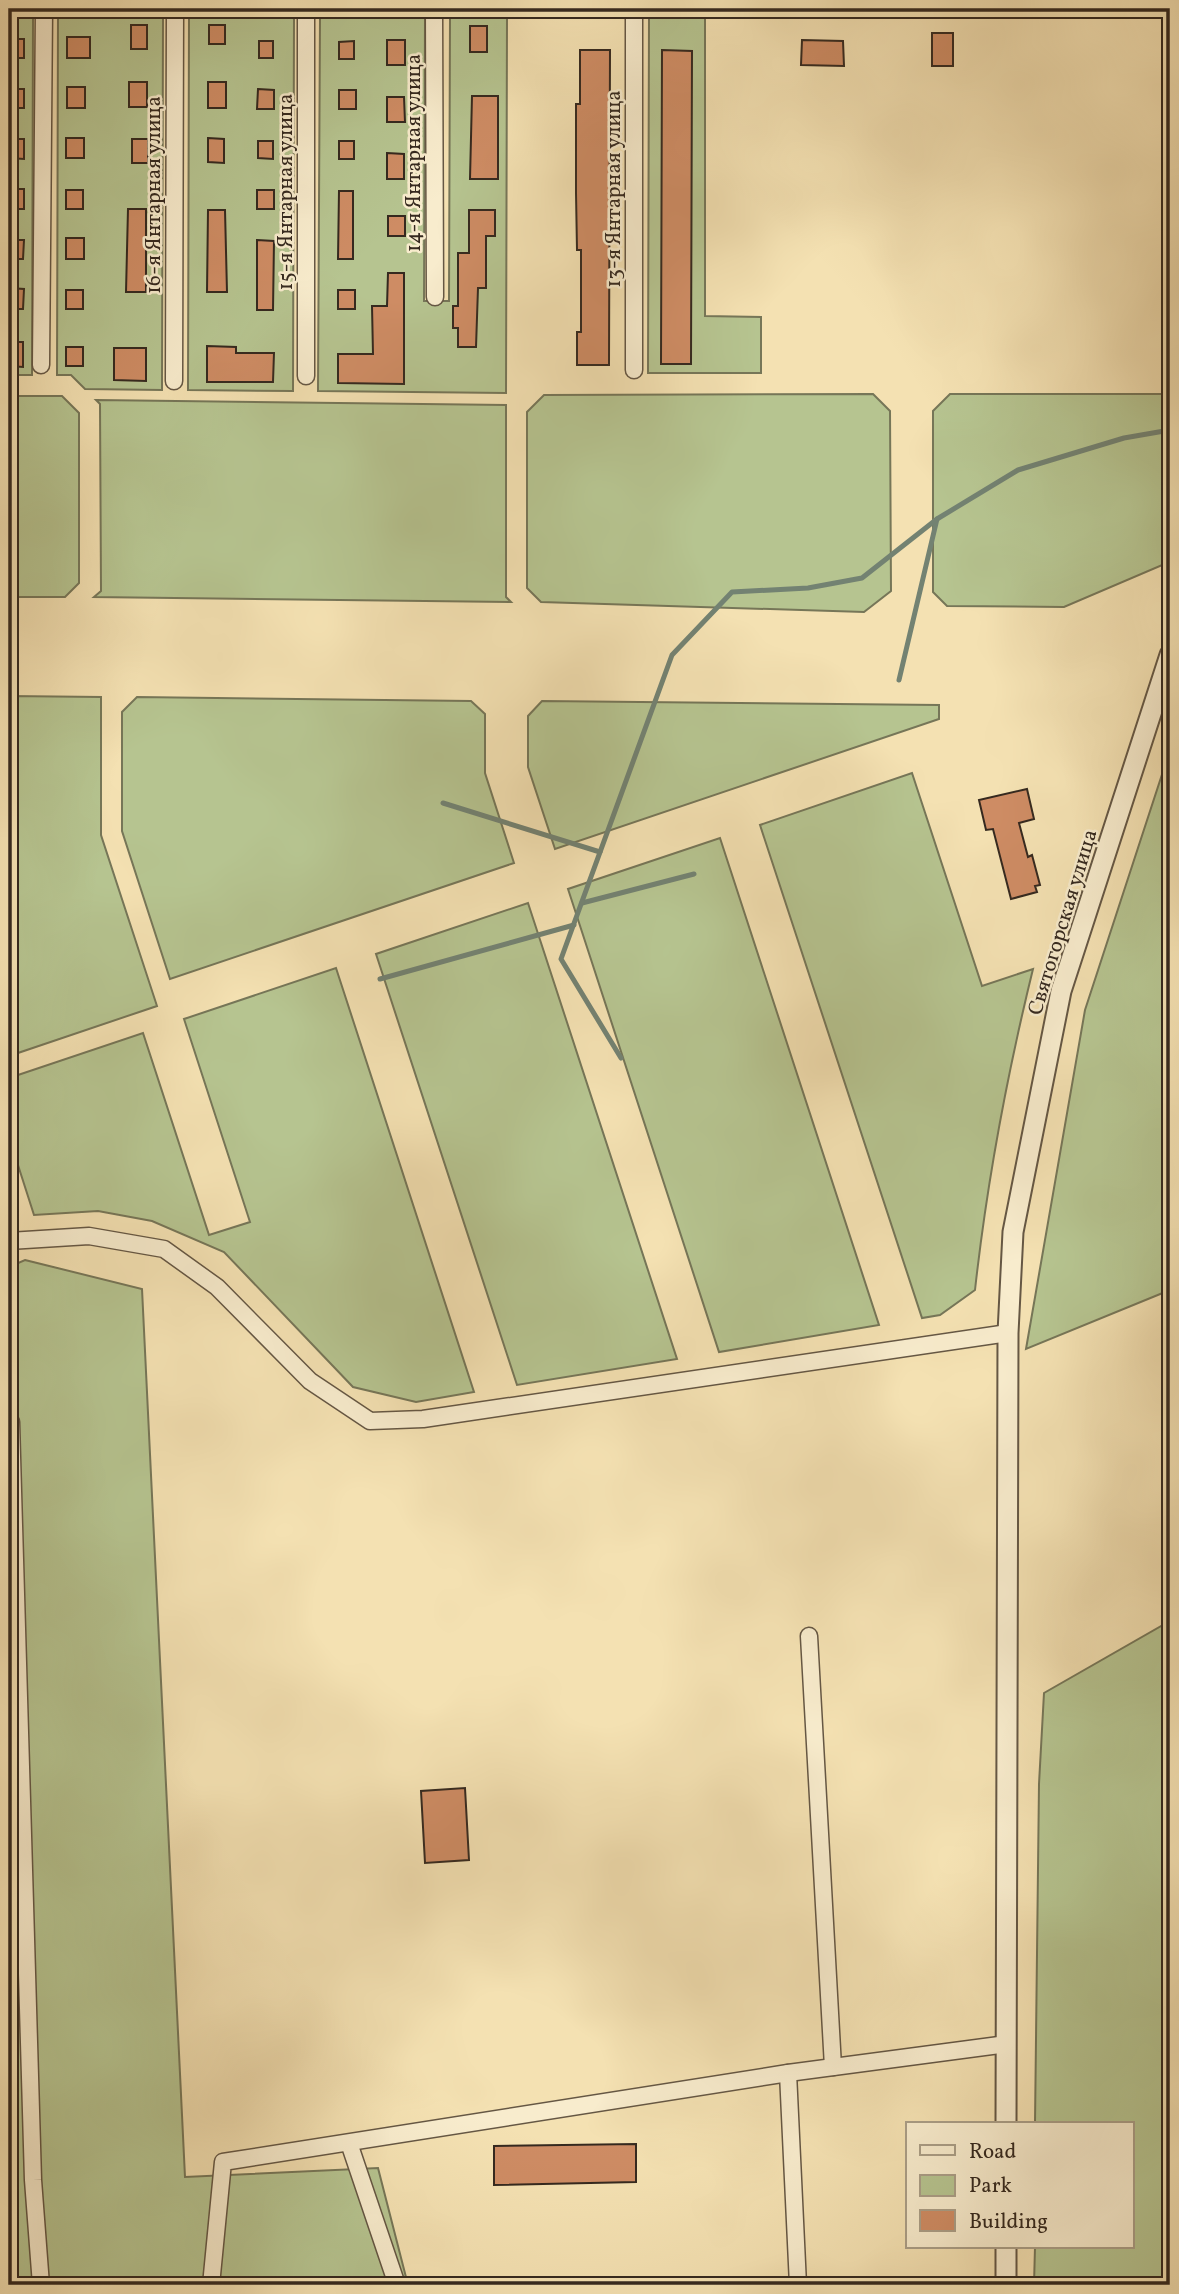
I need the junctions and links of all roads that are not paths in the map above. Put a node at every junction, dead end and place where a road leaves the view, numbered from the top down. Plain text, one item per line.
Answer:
1 (44, 9) edge
2 (175, 9) edge
3 (306, 9) edge
4 (433, 9) edge
5 (634, 9) edge
6 (435, 297) dead end
7 (41, 365) dead end
8 (634, 370) dead end
9 (306, 376) dead end
10 (174, 381) dead end
11 (1170, 655) edge
12 (9, 1241) edge
13 (1008, 1334) junction
14 (9, 1419) edge
15 (809, 1636) dead end
16 (1007, 2044) junction
17 (833, 2067) junction
18 (788, 2073) junction
19 (1006, 2122) edge
20 (349, 2143) junction
21 (1006, 2248) edge
22 (41, 2285) edge
23 (211, 2285) edge
24 (397, 2285) edge
25 (798, 2285) edge
26 (1006, 2285) edge

1 - 7 street
2 - 10 street, 16-я Янтарная улица
3 - 9 street, 15-я Янтарная улица
4 - 6 street, 14-я Янтарная улица
5 - 8 street, 13-я Янтарная улица
11 - 13 street, Святогорская улица
12 - 13 street
13 - 16 street, Святогорская улица
14 - 22 street
15 - 17 street
16 - 17 street
16 - 19 street, Святогорская улица
17 - 18 street
18 - 20 street
18 - 25 street
20 - 23 street
20 - 24 street
21 - 26 street

